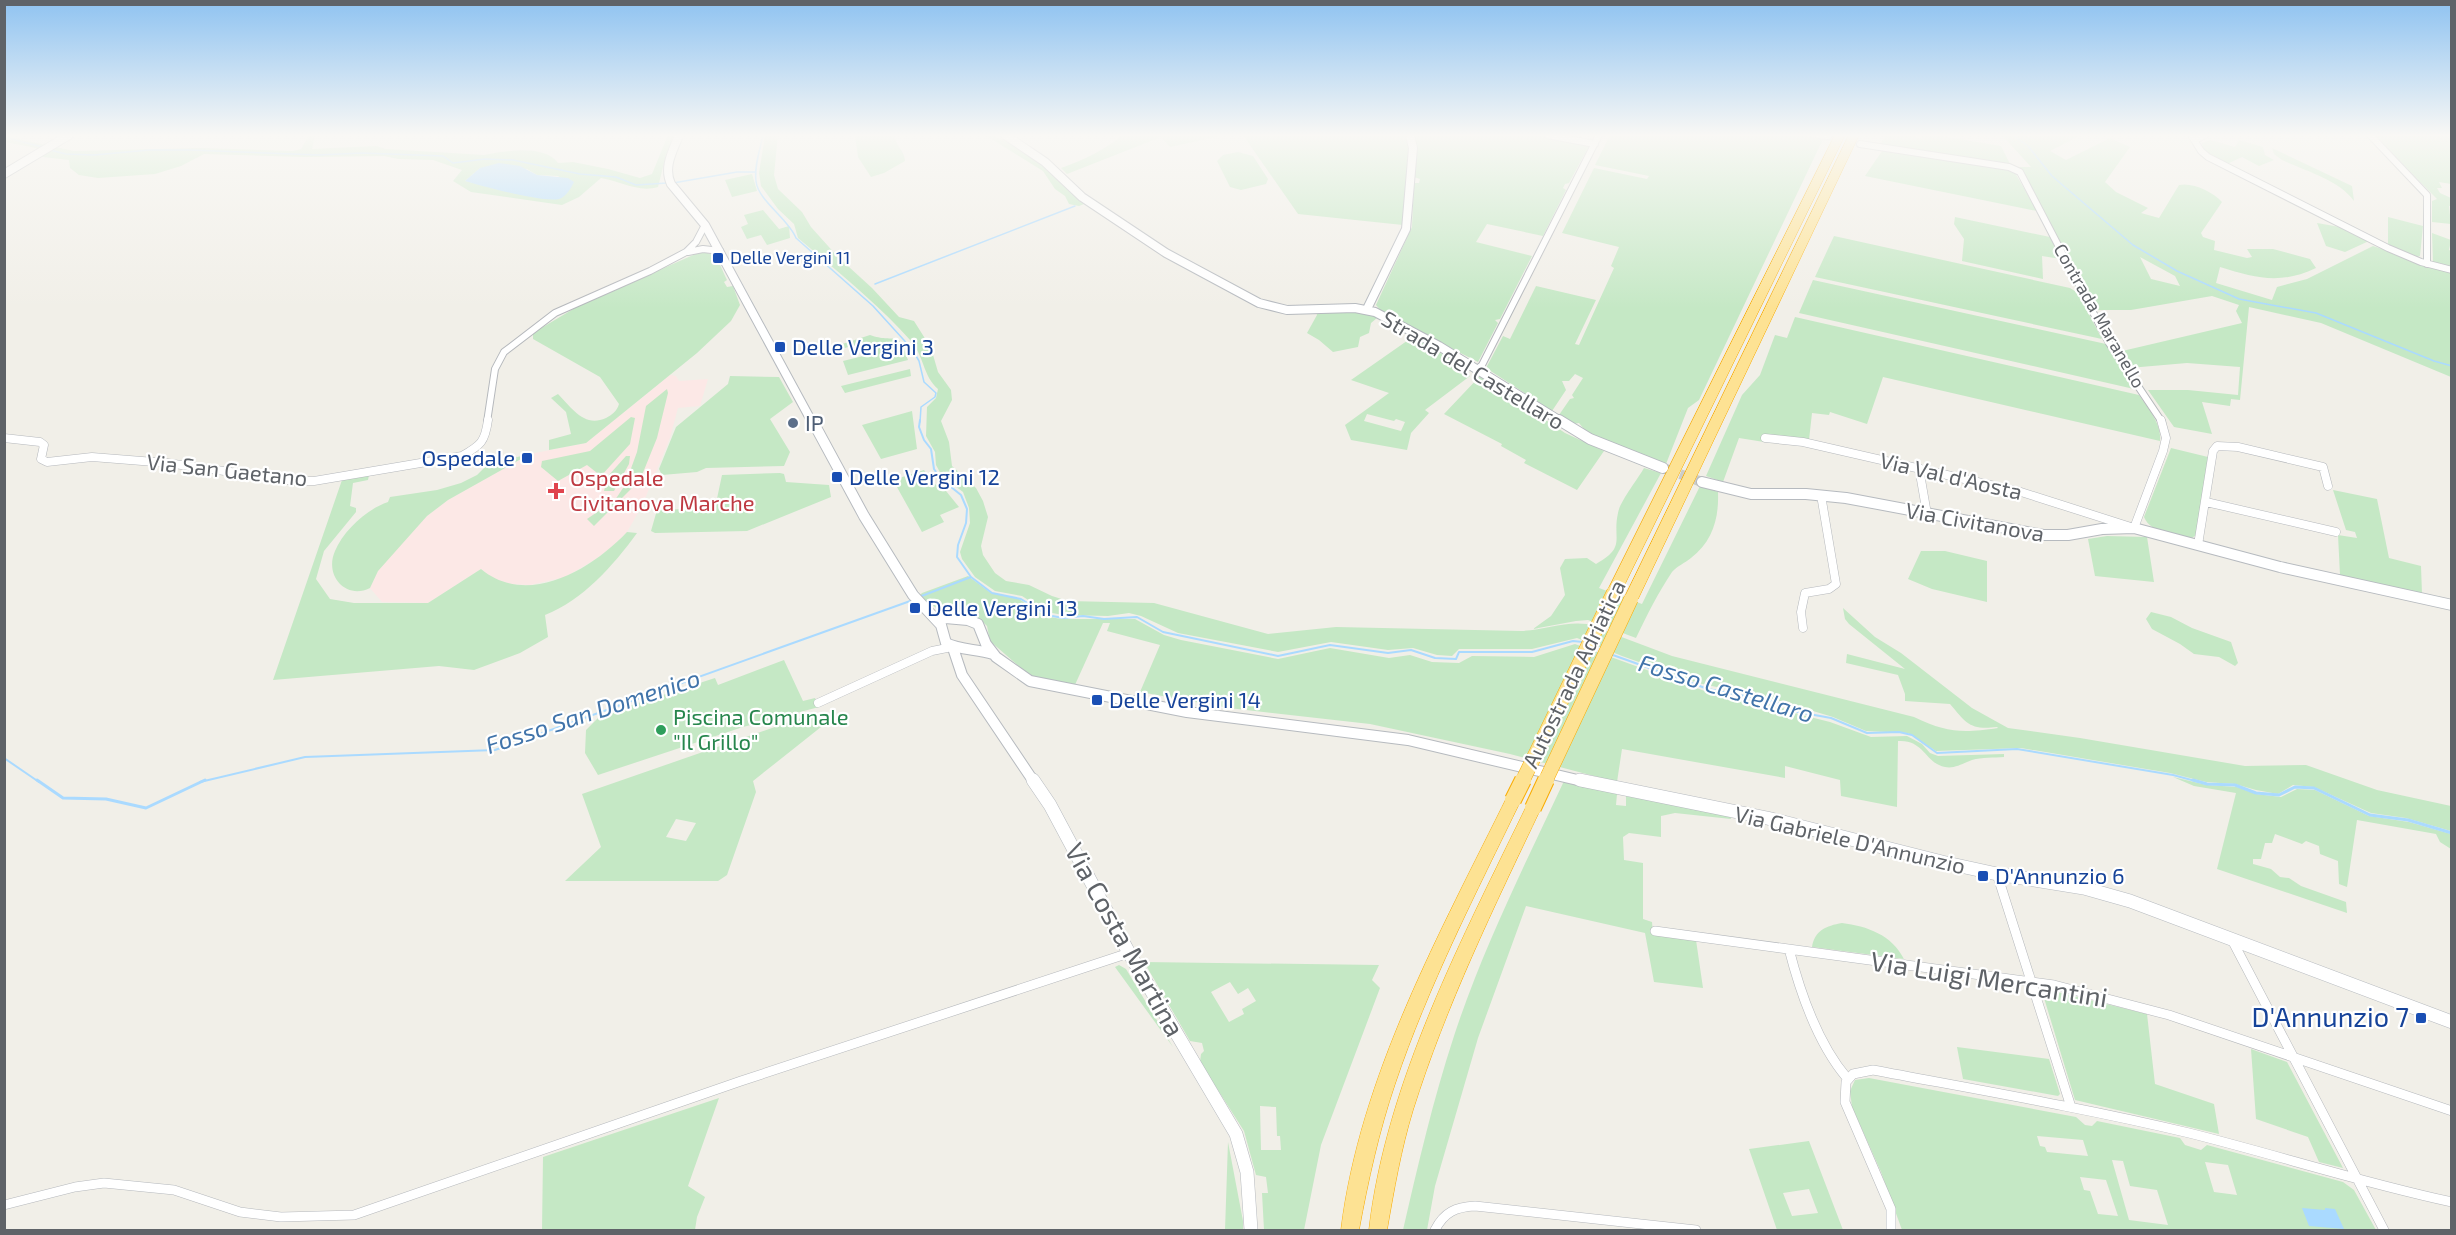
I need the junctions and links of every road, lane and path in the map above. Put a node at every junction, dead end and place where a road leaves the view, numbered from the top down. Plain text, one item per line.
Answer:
1 (678, 193) edge
2 (1077, 193) edge
3 (1409, 193) edge
4 (1570, 193) edge
5 (1807, 193) edge
6 (1831, 193) edge
7 (2031, 193) edge
8 (2278, 193) edge
9 (2425, 193) edge
10 (705, 225) junction
11 (714, 240) junction
12 (696, 242) junction
13 (703, 249) junction
14 (720, 251) junction
15 (686, 252) junction
16 (2427, 264) junction
17 (2451, 270) edge
18 (1367, 309) junction
19 (1477, 369) junction
20 (4, 438) edge
21 (1765, 438) dead end
22 (1663, 468) tunnel mouth
23 (1919, 468) junction
24 (1702, 482) tunnel mouth
25 (2328, 486) dead end
26 (1821, 495) junction
27 (2206, 502) junction
28 (1927, 514) junction
29 (2134, 528) junction
30 (2336, 532) dead end
31 (2198, 545) junction
32 (2451, 605) edge
33 (934, 616) junction
34 (960, 620) junction
35 (1803, 628) dead end
36 (944, 635) junction
37 (981, 635) junction
38 (952, 647) junction
39 (968, 648) junction
40 (932, 651) junction
41 (996, 655) junction
42 (958, 663) junction
43 (818, 703) dead end
44 (1998, 874) junction
45 (1655, 931) dead end
46 (2232, 939) junction
47 (1789, 949) junction
48 (1129, 953) junction
49 (2032, 981) junction
50 (2451, 1022) edge
51 (2293, 1057) junction
52 (1847, 1078) junction
53 (2071, 1107) junction
54 (2451, 1111) edge
55 (2358, 1180) junction
56 (2451, 1202) edge
57 (4, 1205) edge
58 (1251, 1230) edge
59 (1350, 1230) edge
60 (1378, 1230) edge
61 (1436, 1230) edge
62 (1696, 1230) edge
63 (1891, 1230) edge
64 (2384, 1230) edge

1 - 10 main road
2 - 18 main road, Strada del Castellaro
3 - 18 main road
4 - 19 street
5 - 59 highway, Autostrada Adriatica, bridge
6 - 60 highway, Autostrada Adriatica, bridge
7 - 29 street, Contrada Maranello
8 - 16 street
9 - 16 street
10 - 11 main road
10 - 12 street, Via San Gaetano
11 - 12 street
11 - 13 street, Via San Gaetano
11 - 14 main road
12 - 15 street, Via San Gaetano
13 - 14 street, Via San Gaetano
13 - 15 street, Via San Gaetano
14 - 33 main road
15 - 20 street, Via San Gaetano
16 - 17 street
18 - 19 main road, Strada del Castellaro
19 - 22 main road, Strada del Castellaro
21 - 23 street, Via Val d'Aosta
23 - 28 street
23 - 29 street, Via Val d'Aosta
24 - 26 main road, Via Civitanova
25 - 27 street
26 - 28 main road, Via Civitanova
26 - 35 street
27 - 30 street
27 - 31 street
28 - 29 main road, Via Civitanova
29 - 31 main road, Via Civitanova
31 - 32 main road, Via Civitanova
33 - 34 main road
33 - 36 main road
34 - 36 main road
34 - 37 main road
36 - 38 main road
36 - 40 street
37 - 39 main road
37 - 41 main road, Via Gabriele D'Annunzio
38 - 39 main road
38 - 40 street
38 - 42 main road, Via Costa Martina
39 - 41 main road
39 - 42 main road
40 - 43 street
41 - 44 main road, Via Gabriele D'Annunzio
42 - 48 main road, Via Costa Martina
44 - 46 main road, Via Gabriele D'Annunzio
44 - 49 street
45 - 47 street, Via Luigi Mercantini
46 - 50 main road, Via Gabriele D'Annunzio
46 - 51 street
47 - 49 street, Via Luigi Mercantini
47 - 52 street
48 - 57 street
48 - 58 main road, Via Costa Martina
49 - 51 street, Via Luigi Mercantini
49 - 53 street
51 - 54 street, Via Luigi Mercantini
51 - 55 street
52 - 53 street
52 - 63 street
53 - 55 street
55 - 56 street
55 - 64 street
61 - 62 street

